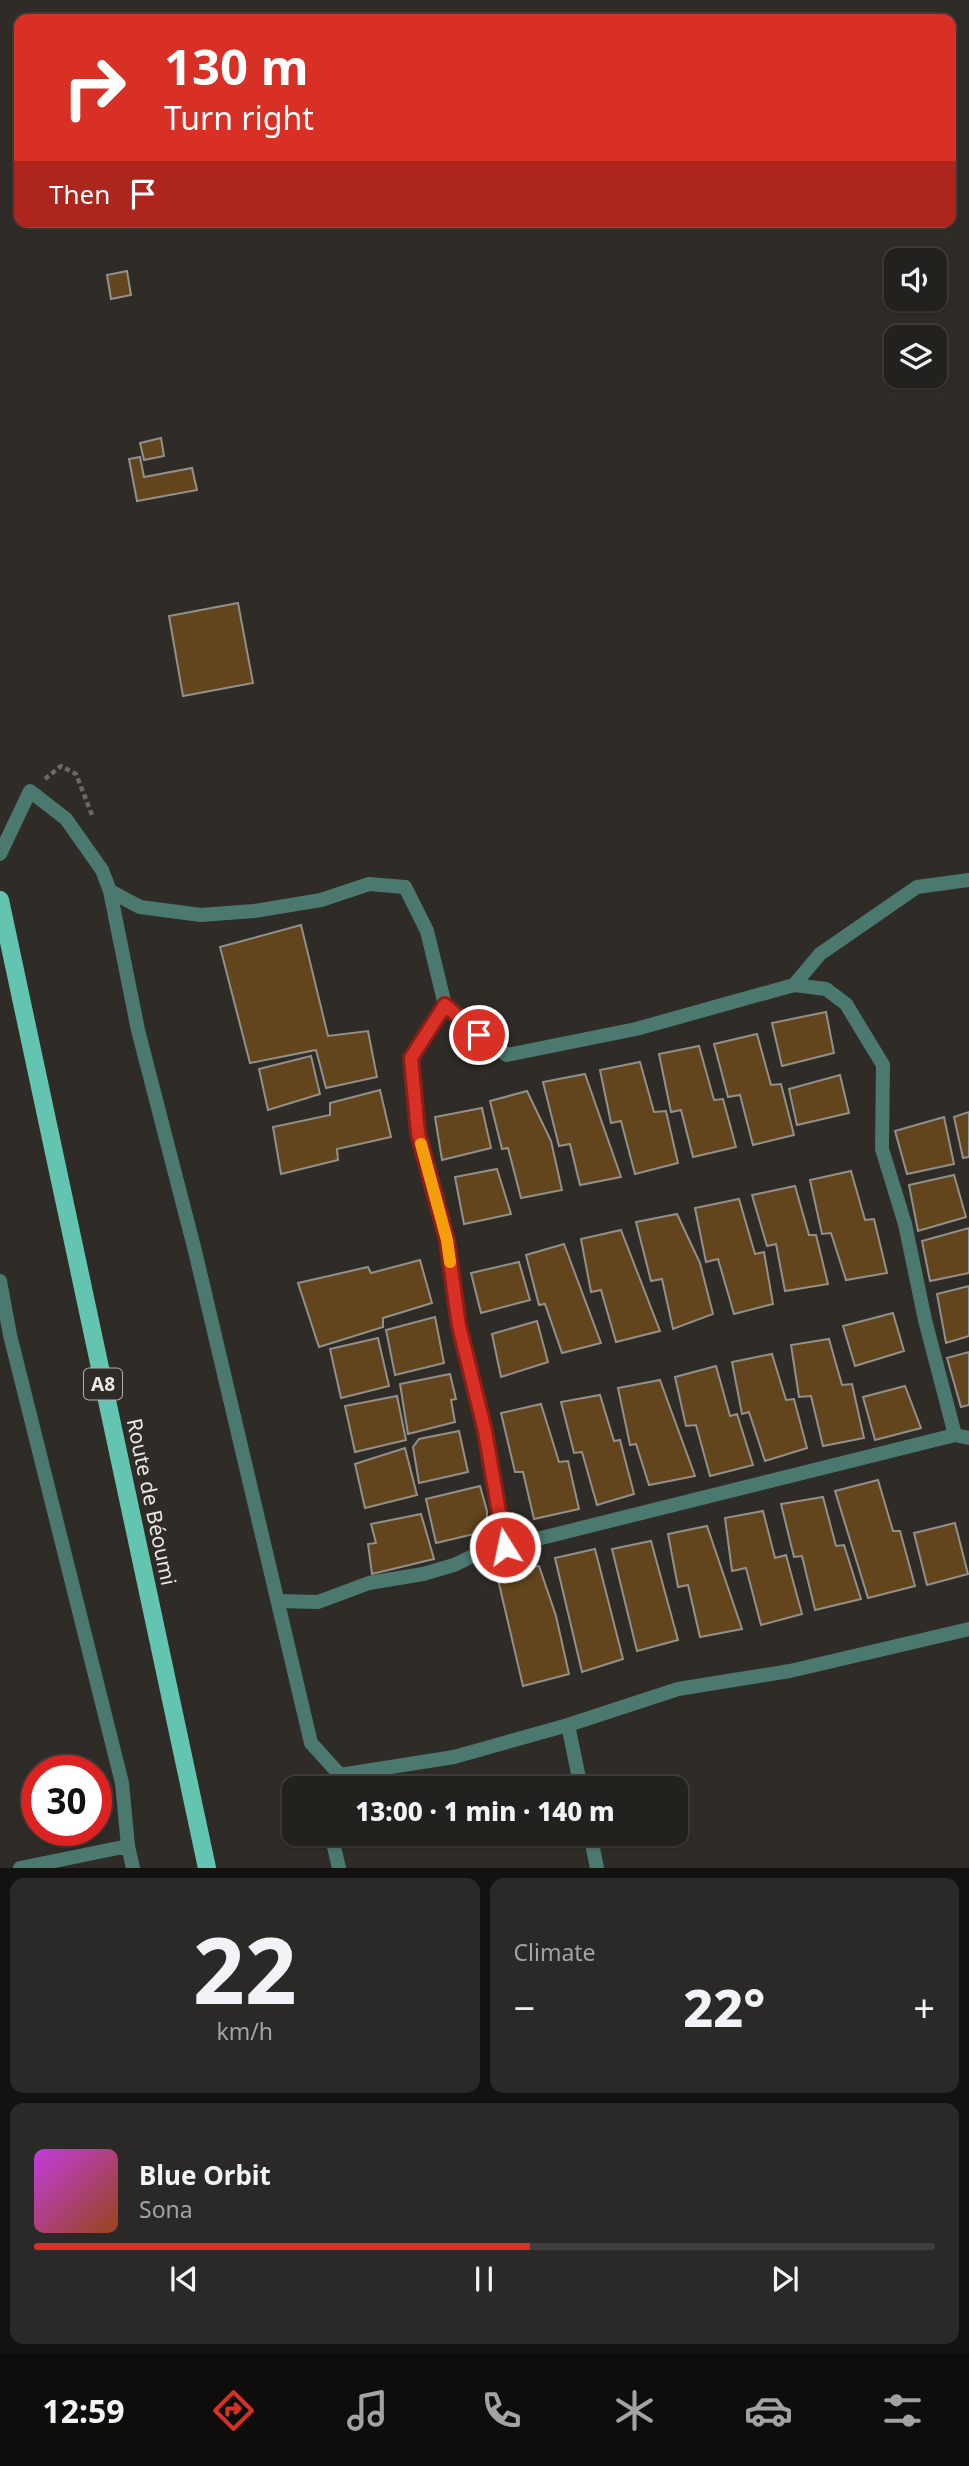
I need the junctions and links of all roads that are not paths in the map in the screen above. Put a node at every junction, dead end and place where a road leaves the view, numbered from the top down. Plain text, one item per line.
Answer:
1 (0, 854) edge
2 (969, 880) edge
3 (110, 891) junction
4 (0, 900) edge
5 (794, 985) junction
6 (445, 1005) junction
7 (0, 1281) edge
8 (962, 1437) edge
9 (505, 1547) junction
10 (279, 1601) junction
11 (969, 1629) edge
12 (568, 1725) junction
13 (335, 1776) edge
14 (367, 1776) edge
15 (578, 1776) edge
16 (128, 1846) junction
17 (334, 1846) edge
18 (593, 1846) edge
19 (20, 1867) edge
20 (133, 1867) edge
21 (207, 1867) edge
22 (340, 1867) edge
23 (597, 1867) edge

1 - 3 street
2 - 5 street
3 - 6 street
3 - 10 street
4 - 21 main road, Route de Béoumi / A8
5 - 6 street
5 - 8 street
6 - 9 street
7 - 16 street
8 - 9 street
9 - 10 street
10 - 13 street
11 - 12 street
12 - 14 street
12 - 15 street
16 - 19 street
16 - 20 street
17 - 22 street
18 - 23 street

